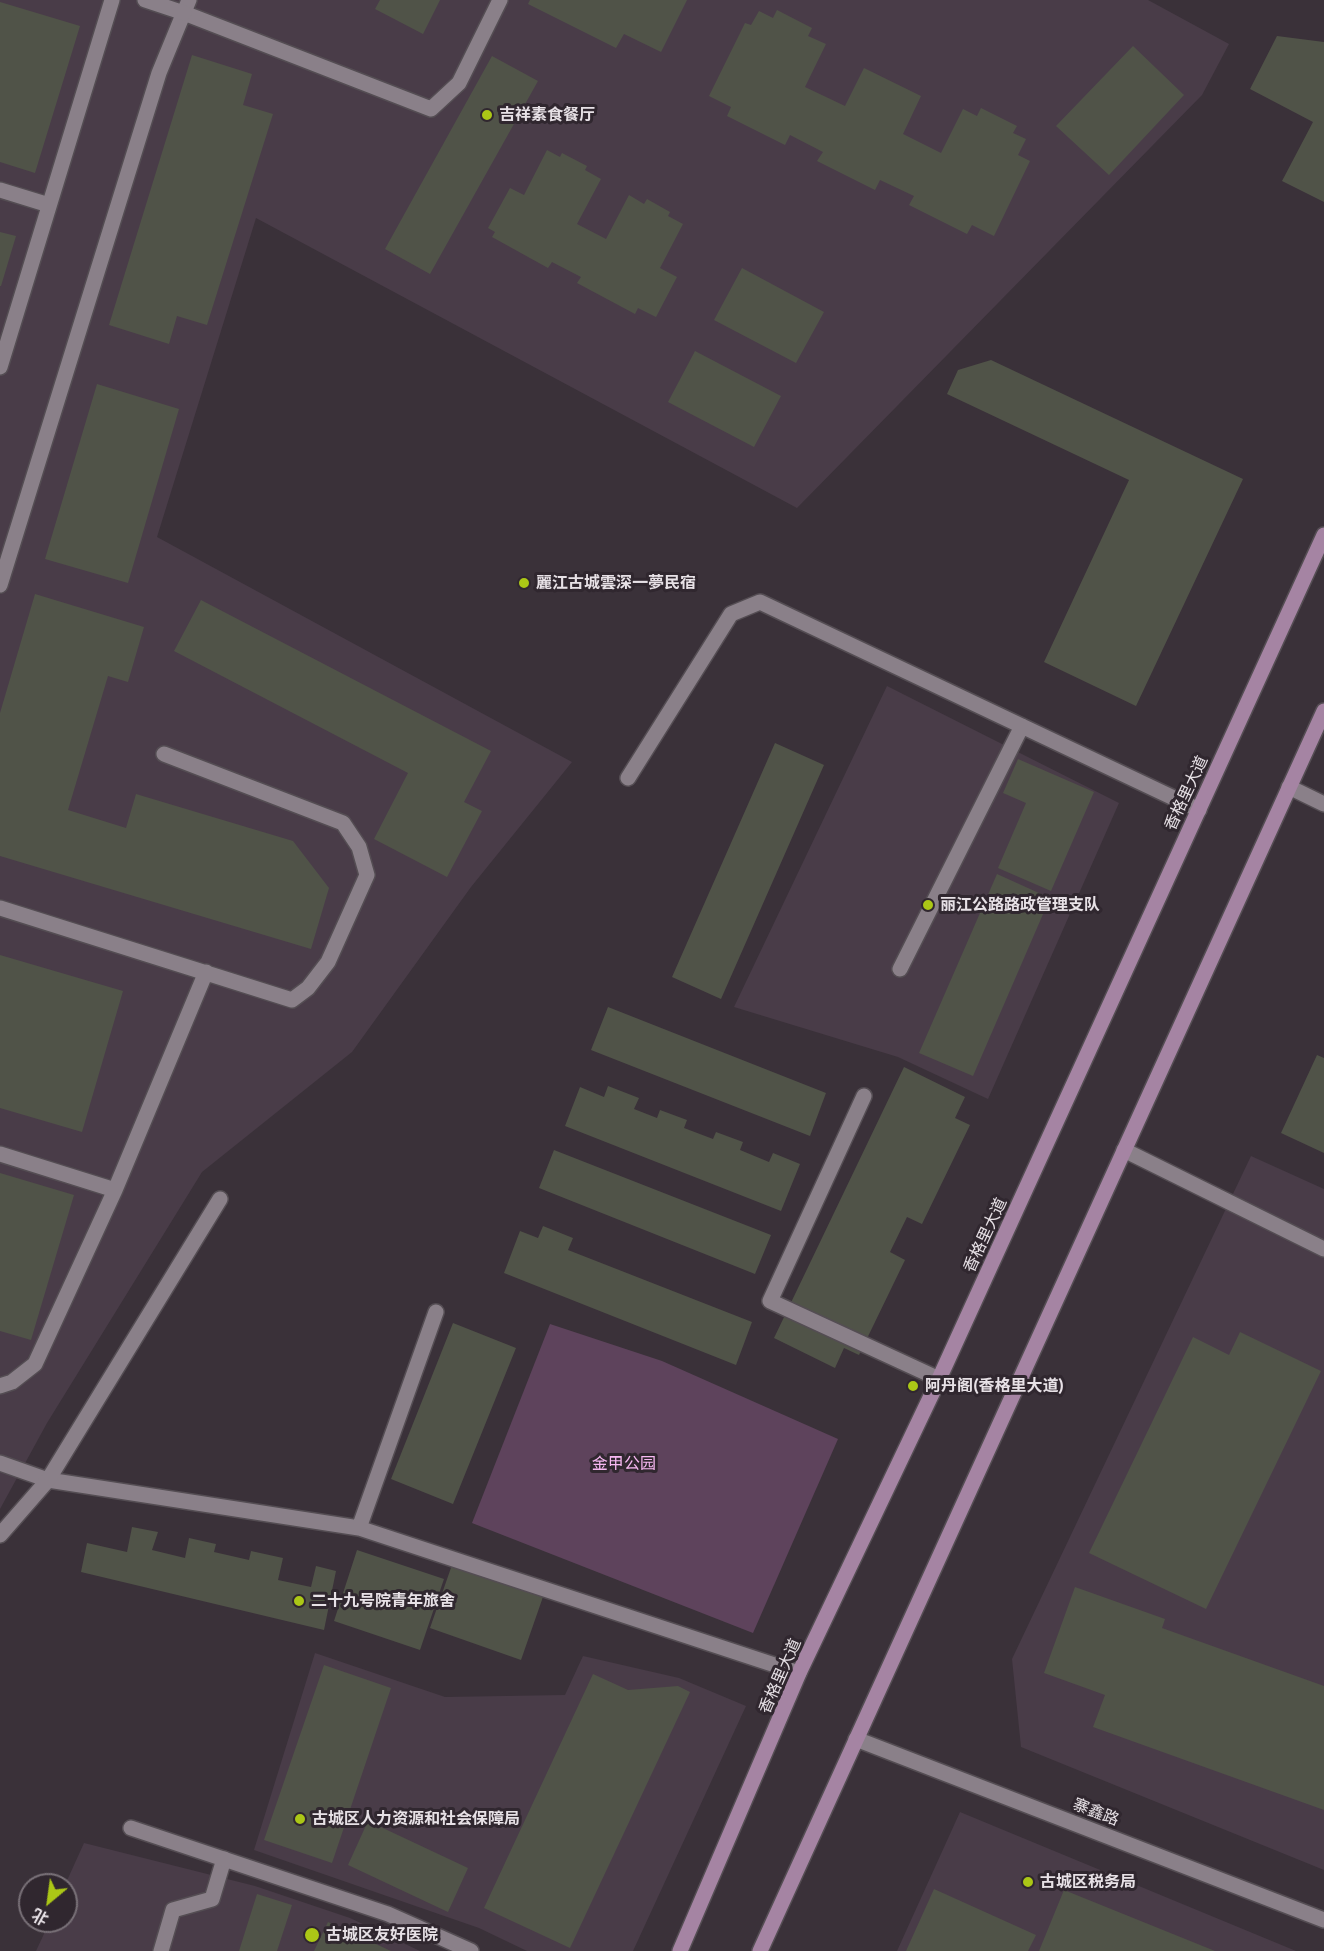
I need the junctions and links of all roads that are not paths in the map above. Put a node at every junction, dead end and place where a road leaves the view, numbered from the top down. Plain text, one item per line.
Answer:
1 (112, 0) edge
2 (145, 0) edge
3 (500, 0) edge
4 (186, 6) edge
5 (0, 190) edge
6 (50, 206) junction
7 (0, 367) edge
8 (1324, 535) edge
9 (0, 585) edge
10 (1324, 711) edge
11 (1022, 726) junction
12 (164, 754) dead end
13 (628, 778) dead end
14 (1289, 787) junction
15 (1324, 804) edge
16 (1198, 810) junction
17 (0, 908) edge
18 (900, 969) dead end
19 (206, 972) junction
20 (864, 1096) dead end
21 (1124, 1150) junction
22 (0, 1154) edge
23 (115, 1190) junction
24 (219, 1199) dead end
25 (1324, 1249) edge
26 (436, 1312) dead end
27 (939, 1379) junction
28 (0, 1386) edge
29 (0, 1463) edge
30 (48, 1480) junction
31 (359, 1528) junction
32 (0, 1535) edge
33 (799, 1673) junction
34 (855, 1739) junction
35 (131, 1828) dead end
36 (224, 1859) junction
37 (1324, 1920) edge
38 (161, 1951) edge
39 (471, 1951) edge
40 (680, 1951) edge
41 (760, 1951) edge

1 - 6 street
2 - 4 street
3 - 4 street
4 - 9 street
5 - 6 street
6 - 7 street
8 - 16 main road, 香格里大道
10 - 14 main road
11 - 13 street
11 - 16 street
11 - 18 street
12 - 19 street
14 - 15 street
14 - 21 main road
16 - 27 main road, 香格里大道
17 - 19 street
19 - 23 street
20 - 27 street
21 - 25 street
21 - 34 main road
22 - 23 street
23 - 28 street
24 - 30 street
26 - 31 street
27 - 33 main road, 香格里大道
29 - 30 street
30 - 31 street
30 - 32 street
31 - 33 street
33 - 40 main road, 香格里大道
34 - 37 street, 寨鑫路
34 - 41 main road
35 - 36 street
36 - 38 street
36 - 39 street

